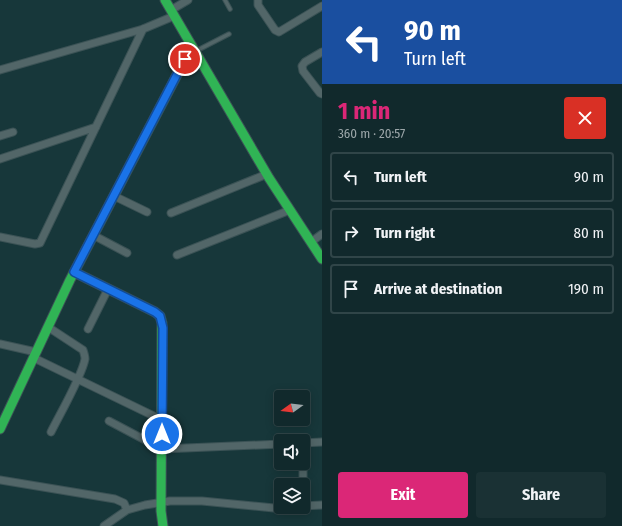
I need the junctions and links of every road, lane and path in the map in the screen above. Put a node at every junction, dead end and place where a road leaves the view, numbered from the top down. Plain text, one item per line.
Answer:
1 (165, 0) edge
2 (188, 0) edge
3 (225, 0) edge
4 (258, 0) edge
5 (322, 6) edge
6 (230, 9) dead end
7 (173, 13) junction
8 (143, 29) junction
9 (229, 34) dead end
10 (194, 49) junction
11 (322, 52) edge
12 (0, 70) edge
13 (322, 94) edge
14 (96, 126) junction
15 (13, 132) dead end
16 (0, 136) edge
17 (0, 159) edge
18 (266, 174) junction
19 (114, 196) junction
20 (290, 210) junction
21 (147, 212) dead end
22 (171, 213) dead end
23 (322, 234) edge
24 (93, 235) junction
25 (0, 237) edge
26 (311, 242) junction
27 (127, 253) dead end
28 (178, 254) dead end
29 (322, 259) edge
30 (74, 272) junction
31 (108, 289) junction
32 (48, 327) junction
33 (88, 329) dead end
34 (0, 344) edge
35 (35, 355) junction
36 (77, 379) junction
37 (162, 420) junction
38 (109, 421) dead end
39 (0, 429) edge
40 (51, 432) dead end
41 (322, 442) edge
42 (310, 443) edge
43 (274, 444) edge
44 (162, 449) junction
45 (0, 480) edge
46 (162, 503) junction
47 (310, 506) edge
48 (322, 507) edge
49 (274, 508) edge
50 (127, 510) junction
51 (104, 526) edge
52 (163, 526) edge

1 - 7 street
2 - 7 street
3 - 6 lane
4 - 5 street
7 - 8 street
7 - 10 street
8 - 12 street
8 - 14 street
9 - 10 lane
10 - 18 street
10 - 19 street
11 - 13 street
14 - 17 street
14 - 25 street
15 - 16 street
18 - 20 street
18 - 22 street
19 - 21 street
19 - 24 street
20 - 26 street
20 - 28 street
23 - 26 street
24 - 27 street
24 - 30 street
26 - 29 street
30 - 31 street
30 - 32 street
31 - 33 street
31 - 37 street
32 - 35 street
32 - 36 street
34 - 35 street
35 - 36 street
35 - 39 street
36 - 37 street
36 - 40 street
37 - 44 street
38 - 44 street
41 - 42 street
43 - 44 street
44 - 46 street
45 - 50 street
46 - 49 street
46 - 50 street
46 - 52 street
47 - 48 street
50 - 51 street

